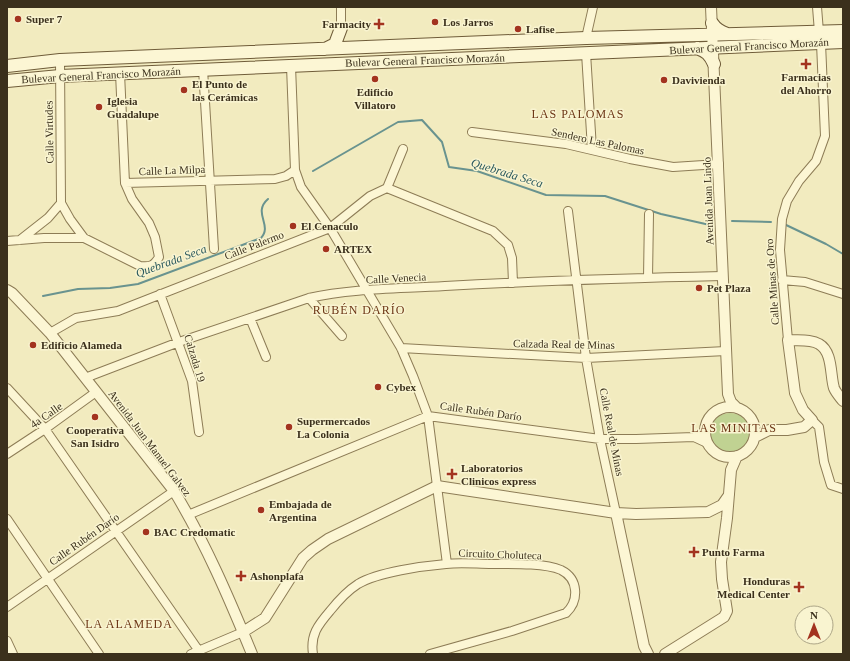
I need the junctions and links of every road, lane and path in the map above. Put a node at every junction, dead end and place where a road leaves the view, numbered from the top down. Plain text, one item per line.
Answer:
1 (341, 7) edge
2 (593, 7) edge
3 (711, 7) edge
4 (818, 7) edge
5 (341, 28) junction
6 (712, 28) junction
7 (843, 31) edge
8 (820, 37) junction
9 (586, 38) junction
10 (843, 42) edge
11 (714, 47) junction
12 (728, 47) junction
13 (342, 48) junction
14 (697, 48) junction
15 (325, 49) junction
16 (586, 53) junction
17 (60, 60) junction
18 (342, 64) junction
19 (714, 64) junction
20 (7, 66) edge
21 (291, 66) junction
22 (203, 69) junction
23 (120, 73) junction
24 (60, 76) junction
25 (7, 80) edge
26 (472, 132) dead end
27 (403, 149) dead end
28 (592, 149) junction
29 (719, 164) junction
30 (295, 170) junction
31 (210, 180) junction
32 (125, 183) junction
33 (387, 188) junction
34 (61, 203) junction
35 (568, 210) dead end
36 (649, 214) dead end
37 (330, 228) junction
38 (84, 238) junction
39 (19, 240) junction
40 (7, 241) edge
41 (214, 249) dead end
42 (722, 276) junction
43 (648, 278) junction
44 (576, 280) junction
45 (782, 280) junction
46 (513, 282) junction
47 (7, 290) edge
48 (367, 291) junction
49 (160, 294) junction
50 (843, 294) edge
51 (309, 298) junction
52 (250, 318) junction
53 (50, 333) junction
54 (342, 336) dead end
55 (788, 340) junction
56 (179, 342) junction
57 (401, 348) junction
58 (726, 351) junction
59 (266, 357) dead end
60 (586, 358) junction
61 (85, 378) junction
62 (7, 388) edge
63 (96, 392) junction
64 (728, 394) junction
65 (843, 401) edge
66 (737, 408) junction
67 (720, 409) junction
68 (428, 416) junction
69 (812, 420) junction
70 (753, 422) junction
71 (45, 429) junction
72 (705, 430) junction
73 (769, 430) junction
74 (199, 432) dead end
75 (694, 437) junction
76 (755, 437) junction
77 (600, 439) junction
78 (707, 442) junction
79 (7, 454) edge
80 (738, 456) junction
81 (724, 457) junction
82 (731, 470) junction
83 (437, 486) junction
84 (843, 490) edge
85 (174, 491) junction
86 (729, 495) junction
87 (708, 512) junction
88 (616, 514) junction
89 (188, 515) junction
90 (7, 519) edge
91 (726, 528) junction
92 (116, 531) junction
93 (447, 564) junction
94 (48, 579) junction
95 (7, 607) edge
96 (243, 632) junction
97 (7, 642) edge
98 (197, 653) edge
99 (440, 653) edge
100 (669, 653) edge
101 (13, 654) edge
102 (99, 654) edge
103 (252, 654) edge
104 (313, 654) edge
105 (430, 654) edge
106 (648, 654) edge

1 - 5 street
2 - 9 street
3 - 6 street, Avenida Juan Lindo
4 - 8 street, Calle Minas de Oro
5 - 13 street
5 - 15 main road
6 - 8 main road, Bulevar General Francisco Morazán
6 - 9 main road, Bulevar General Francisco Morazán
6 - 11 street, Avenida Juan Lindo
7 - 8 main road, Bulevar General Francisco Morazán
8 - 10 main road, Bulevar General Francisco Morazán
8 - 12 main road, Bulevar General Francisco Morazán
8 - 45 street, Calle Minas de Oro
9 - 13 main road, Bulevar General Francisco Morazán
11 - 12 main road, Bulevar General Francisco Morazán
11 - 14 main road, Bulevar General Francisco Morazán
11 - 19 street, Avenida Juan Lindo
12 - 19 main road
13 - 15 main road, Bulevar General Francisco Morazán
13 - 18 street
14 - 16 main road, Bulevar General Francisco Morazán
14 - 19 main road
15 - 17 main road, Bulevar General Francisco Morazán
16 - 18 main road, Bulevar General Francisco Morazán
16 - 28 street
17 - 20 main road, Bulevar General Francisco Morazán
17 - 24 street, Calle Virtudes
18 - 21 main road, Bulevar General Francisco Morazán
19 - 29 street, Avenida Juan Lindo
21 - 22 main road, Bulevar General Francisco Morazán
21 - 30 street
22 - 23 main road, Bulevar General Francisco Morazán
22 - 31 street
23 - 24 main road, Bulevar General Francisco Morazán
23 - 32 street
24 - 25 main road, Bulevar General Francisco Morazán
24 - 34 street, Calle Virtudes
26 - 28 street, Sendero Las Palomas
27 - 33 street
28 - 29 street, Sendero Las Palomas
29 - 42 street, Avenida Juan Lindo
30 - 31 street, Calle La Milpa
30 - 37 street
31 - 32 street, Calle La Milpa
31 - 41 street
32 - 38 street, Calle La Milpa
33 - 37 street, Calle Palermo
33 - 46 street
34 - 38 street, Calle Virtudes
34 - 39 street
35 - 44 street, Calle Real de Minas
36 - 43 street
37 - 48 street
37 - 49 street, Calle Palermo
38 - 39 street, Calle La Milpa
39 - 40 street, Calle La Milpa
42 - 43 street, Calle Venecia
42 - 58 street, Avenida Juan Lindo
43 - 44 street, Calle Venecia
44 - 46 street, Calle Venecia
44 - 60 street, Calle Real de Minas
45 - 50 street
45 - 55 street, Calle Minas de Oro
46 - 48 street, Calle Venecia
47 - 53 street, Avenida Juan Manuel Galvez
48 - 51 street, Calle Venecia
48 - 57 street
49 - 53 street, Calle Palermo
49 - 56 street, Calzada 19
51 - 52 street, Calle Venecia
51 - 54 street
52 - 56 street, Calle Venecia
52 - 59 street
53 - 61 street, Avenida Juan Manuel Galvez
55 - 65 street
55 - 69 street, Calle Minas de Oro
56 - 61 street, Calle Venecia
56 - 74 street, Calzada 19
57 - 60 street, Calzada Real de Minas
57 - 68 street
58 - 60 street, Calzada Real de Minas
58 - 64 street, Avenida Juan Lindo
60 - 77 street, Calle Real de Minas
61 - 63 street, Avenida Juan Manuel Galvez
62 - 71 street
63 - 71 street, 4a Calle
63 - 85 street, Avenida Juan Manuel Galvez
64 - 66 street
64 - 67 street
66 - 67 street
66 - 70 street
67 - 72 street
68 - 77 street, Calle Rubén Darío
68 - 83 street
68 - 89 street, Calle Rubén Darío
69 - 73 street
69 - 84 street, Calle Minas de Oro
70 - 73 street
70 - 76 street
71 - 79 street, 4a Calle
71 - 92 street
72 - 75 street
72 - 78 street
73 - 76 street
75 - 77 street, Calle Rubén Darío
75 - 78 street, Calle Rubén Darío
76 - 80 street
77 - 88 street, Calle Real de Minas
78 - 81 street
80 - 81 street
80 - 82 street
81 - 82 street
82 - 86 street
83 - 88 street
83 - 93 street
83 - 96 street
85 - 89 street, Avenida Juan Manuel Galvez
85 - 92 street, Calle Rubén Darío
86 - 87 street
86 - 91 street
87 - 88 street
87 - 91 street
88 - 106 street, Calle Real de Minas
89 - 96 street, Avenida Juan Manuel Galvez
90 - 94 street
91 - 100 street
92 - 94 street, Calle Rubén Darío
92 - 98 street
93 - 99 street, Circuito Choluteca
93 - 104 street, Circuito Choluteca
94 - 95 street, Calle Rubén Darío
94 - 102 street
96 - 98 street
96 - 103 street, Avenida Juan Manuel Galvez
97 - 101 street
99 - 105 street, Circuito Choluteca

